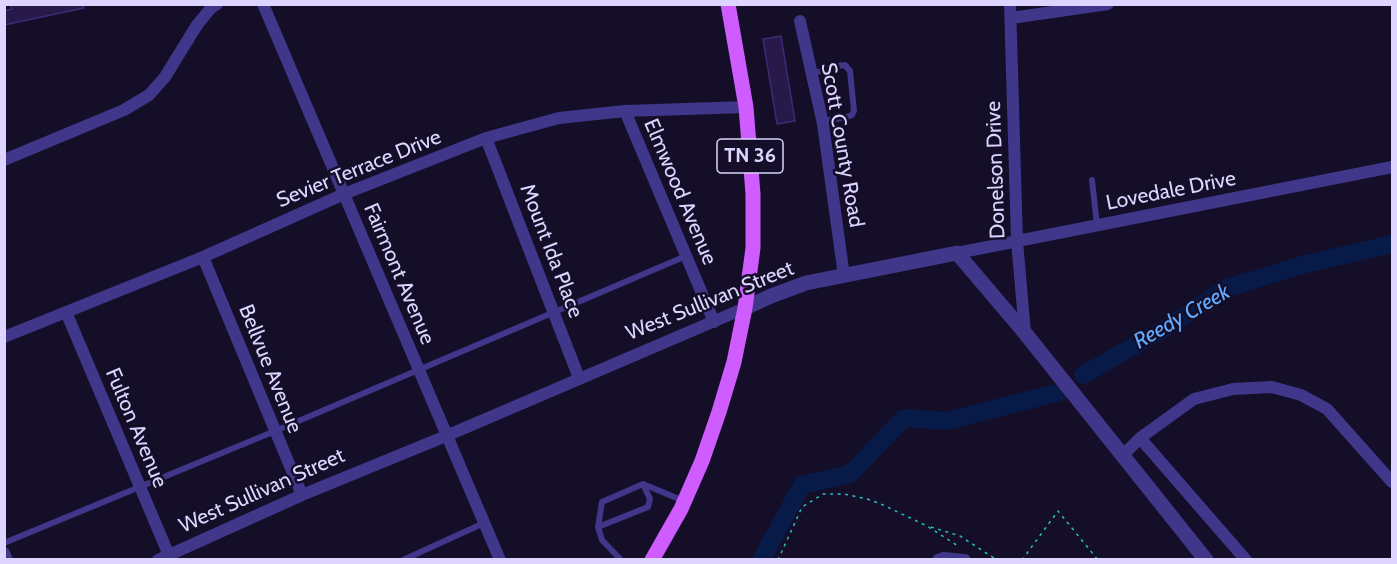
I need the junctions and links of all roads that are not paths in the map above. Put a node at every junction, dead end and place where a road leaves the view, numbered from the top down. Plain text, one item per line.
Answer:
1 (217, 4) edge
2 (263, 4) edge
3 (728, 4) edge
4 (1010, 4) edge
5 (1108, 4) edge
6 (1011, 18) junction
7 (800, 21) dead end
8 (811, 74) junction
9 (746, 107) junction
10 (625, 111) junction
11 (822, 121) junction
12 (486, 138) junction
13 (4, 160) edge
14 (1392, 167) edge
15 (1092, 180) dead end
16 (344, 194) junction
17 (1097, 226) junction
18 (1017, 241) junction
19 (957, 253) junction
20 (686, 256) junction
21 (203, 257) junction
22 (844, 276) junction
23 (745, 308) junction
24 (553, 311) junction
25 (66, 312) junction
26 (714, 322) junction
27 (1025, 333) junction
28 (4, 337) edge
29 (418, 370) junction
30 (579, 378) junction
31 (275, 431) junction
32 (446, 436) junction
33 (1140, 438) junction
34 (1123, 455) junction
35 (1392, 482) edge
36 (643, 483) junction
37 (141, 487) junction
38 (302, 495) junction
39 (684, 501) junction
40 (484, 523) junction
41 (598, 526) junction
42 (4, 543) edge
43 (4, 553) edge
44 (166, 558) edge
45 (965, 559) edge
46 (7, 560) edge
47 (404, 560) edge
48 (500, 560) edge
49 (621, 560) edge
50 (652, 560) edge
51 (938, 560) edge
52 (1206, 560) edge
53 (1246, 560) edge

1 - 13 street
2 - 16 street, Fairmont Avenue
3 - 9 main road, TN 36
4 - 6 street, Donelson Drive
5 - 6 street
6 - 18 street, Donelson Drive
7 - 8 street, Scott County Road
8 - 11 street, Scott County Road
8 - 11 lane
9 - 10 street, Sevier Terrace Drive
9 - 23 main road, TN 36
10 - 12 street, Sevier Terrace Drive
10 - 20 street, Elmwood Avenue
11 - 22 street, Scott County Road
12 - 16 street, Sevier Terrace Drive
12 - 24 street, Mount Ida Place
14 - 17 street, Lovedale Drive
15 - 17 lane
16 - 21 street, Sevier Terrace Drive
16 - 29 street, Fairmont Avenue
17 - 18 street, Lovedale Drive
18 - 19 street, Lovedale Drive
18 - 27 street, Donelson Drive
19 - 22 street, West Sullivan Street
19 - 27 street
20 - 24 lane
20 - 26 street, Elmwood Avenue
21 - 25 street, Sevier Terrace Drive
21 - 31 street, Bellvue Avenue
22 - 23 street, West Sullivan Street
23 - 26 street, West Sullivan Street
23 - 39 main road, TN 36
24 - 29 lane
24 - 30 street, Mount Ida Place
25 - 28 street, Sevier Terrace Drive
25 - 37 street, Fulton Avenue
26 - 30 street, West Sullivan Street
27 - 34 street
29 - 31 lane
29 - 32 street, Fairmont Avenue
30 - 32 street, West Sullivan Street
31 - 37 lane
31 - 38 street, Bellvue Avenue
32 - 38 street, West Sullivan Street
32 - 40 street, Fairmont Avenue
33 - 34 street
33 - 35 street
33 - 53 street
34 - 52 street
36 - 39 lane
36 - 41 lane
36 - 41 lane
37 - 42 lane
37 - 44 street, Fulton Avenue
38 - 44 street, West Sullivan Street
39 - 50 main road, TN 36
40 - 47 lane
40 - 48 street, Fairmont Avenue
41 - 49 lane
43 - 46 street
45 - 51 street

